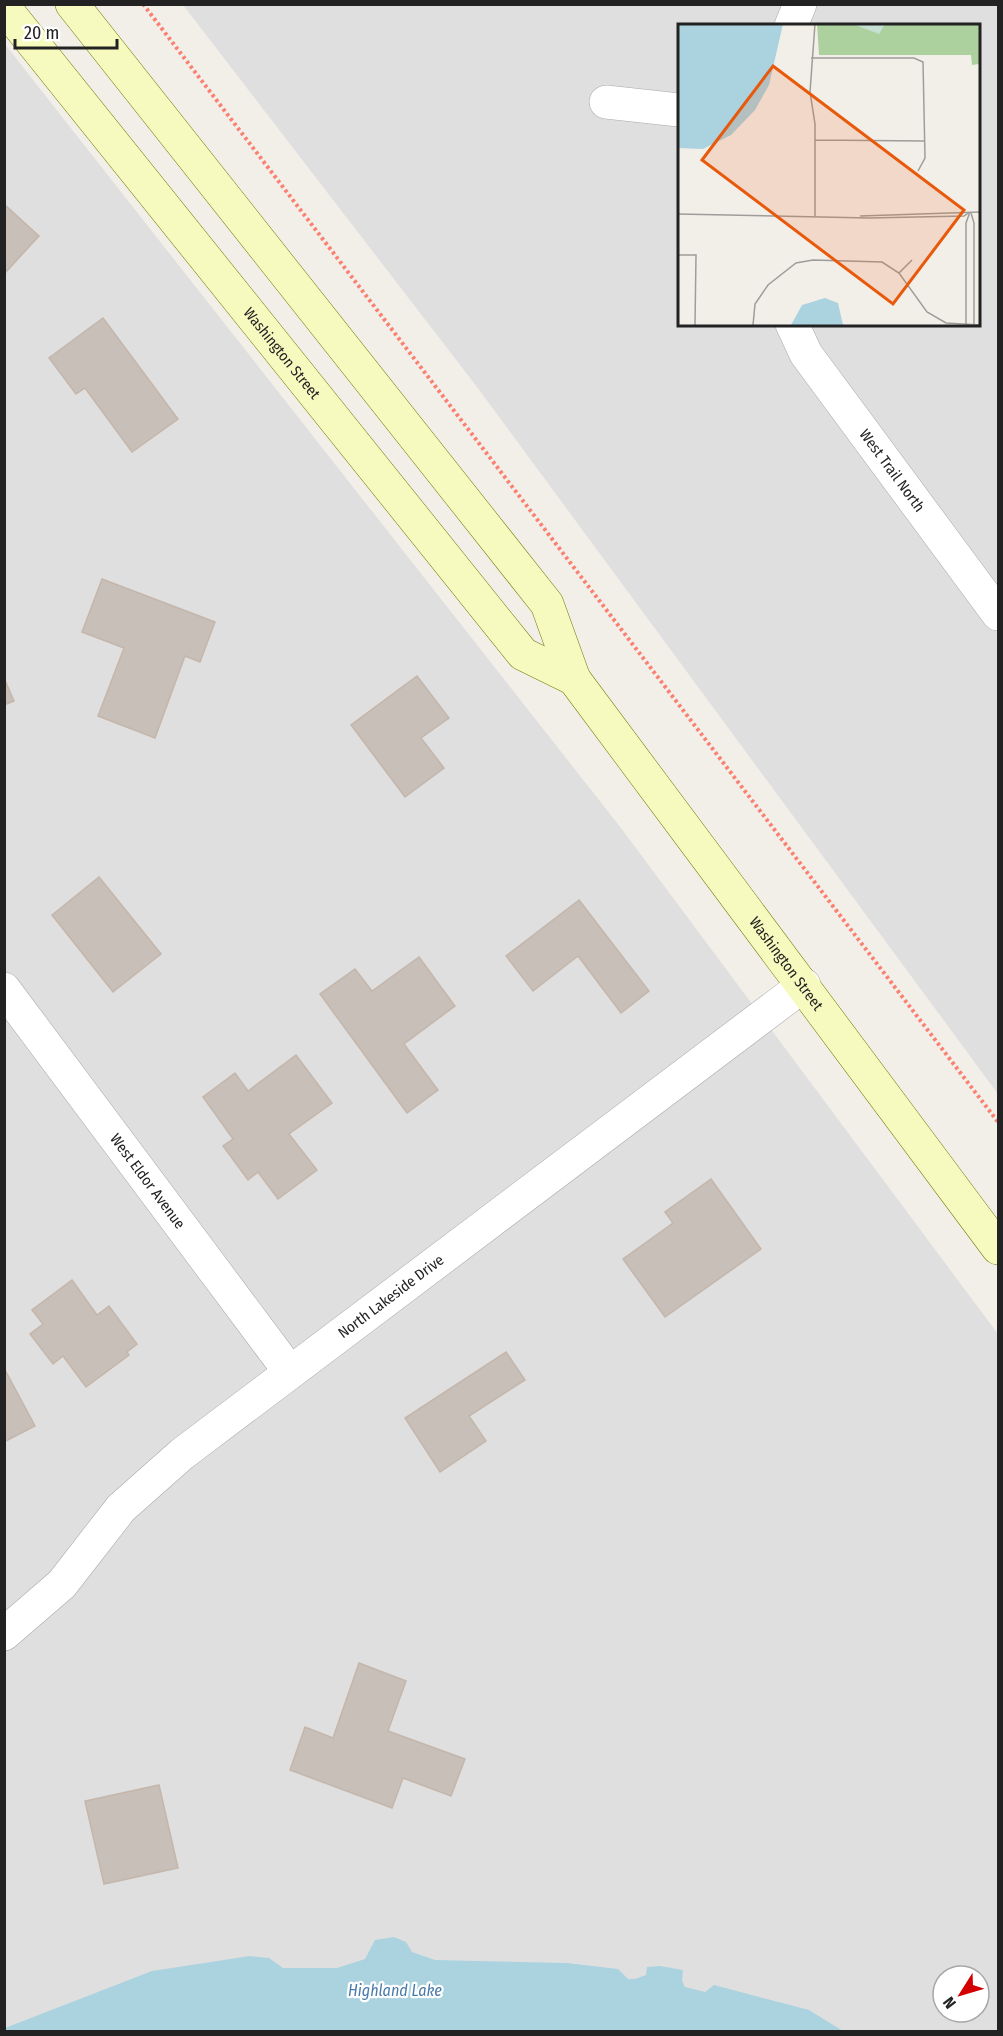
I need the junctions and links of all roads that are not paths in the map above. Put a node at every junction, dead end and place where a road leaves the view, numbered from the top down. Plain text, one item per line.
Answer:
1 (72, 4) edge
2 (800, 4) edge
3 (4, 7) edge
4 (792, 24) edge
5 (606, 102) dead end
6 (678, 110) edge
7 (793, 326) edge
8 (999, 614) edge
9 (574, 679) junction
10 (804, 985) junction
11 (4, 989) edge
12 (999, 1248) edge
13 (290, 1372) junction
14 (4, 1634) edge

1 - 9 main road, Washington Street
2 - 4 street
3 - 9 main road, Washington Street
5 - 6 street
7 - 8 street, West Trail North
9 - 10 main road, Washington Street
10 - 12 main road, Washington Street
10 - 13 street, North Lakeside Drive
11 - 13 street, West Eldor Avenue
13 - 14 street, North Lakeside Drive

